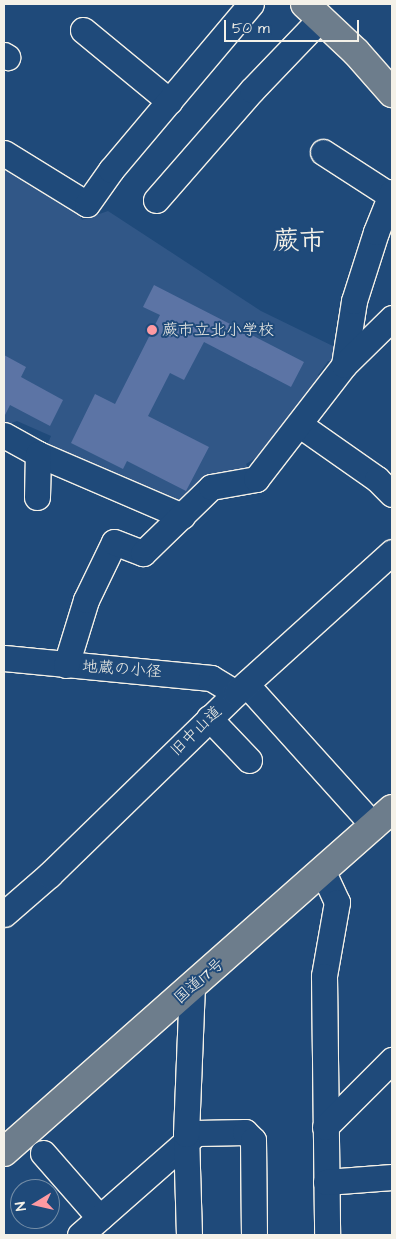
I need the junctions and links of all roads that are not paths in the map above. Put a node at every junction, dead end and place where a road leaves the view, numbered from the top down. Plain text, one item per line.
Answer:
1 (251, 4) edge
2 (313, 11) edge
3 (83, 30) dead end
4 (392, 93) edge
5 (169, 101) junction
6 (4, 152) edge
7 (323, 152) dead end
8 (392, 194) edge
9 (156, 200) dead end
10 (384, 236) edge
11 (392, 318) edge
12 (344, 365) junction
13 (300, 425) junction
14 (4, 436) edge
15 (38, 454) junction
16 (392, 494) edge
17 (37, 497) dead end
18 (182, 516) junction
19 (392, 552) edge
20 (4, 658) edge
21 (66, 665) junction
22 (241, 688) junction
23 (209, 718) junction
24 (249, 760) dead end
25 (383, 818) edge
26 (323, 872) junction
27 (4, 914) edge
28 (192, 987) junction
29 (392, 1060) edge
30 (325, 1127) junction
31 (186, 1143) junction
32 (4, 1152) edge
33 (43, 1153) dead end
34 (392, 1177) edge
35 (326, 1182) junction
36 (100, 1218) junction
37 (80, 1235) edge
38 (189, 1235) edge
39 (254, 1235) edge
40 (327, 1235) edge

1 - 5 street
2 - 4 main road
2 - 9 street
3 - 5 street
5 - 6 street
7 - 8 street
8 - 10 street
10 - 12 street
11 - 12 street
12 - 13 street
13 - 16 street
13 - 18 street
14 - 15 street
15 - 17 street
15 - 18 street
18 - 21 street
19 - 22 street, 旧中山道
20 - 21 street, 地蔵の小径
21 - 22 street, 地蔵の小径
22 - 23 street, 旧中山道
22 - 25 street, 地蔵の小径
23 - 24 street
23 - 27 street, 旧中山道
25 - 26 main road, 国道17号
26 - 28 main road, 国道17号
26 - 30 street
28 - 31 street
28 - 32 main road, 国道17号
29 - 30 street
30 - 35 street
31 - 36 street
31 - 38 street
31 - 39 street
33 - 36 street
34 - 35 street
35 - 40 street
36 - 37 street

